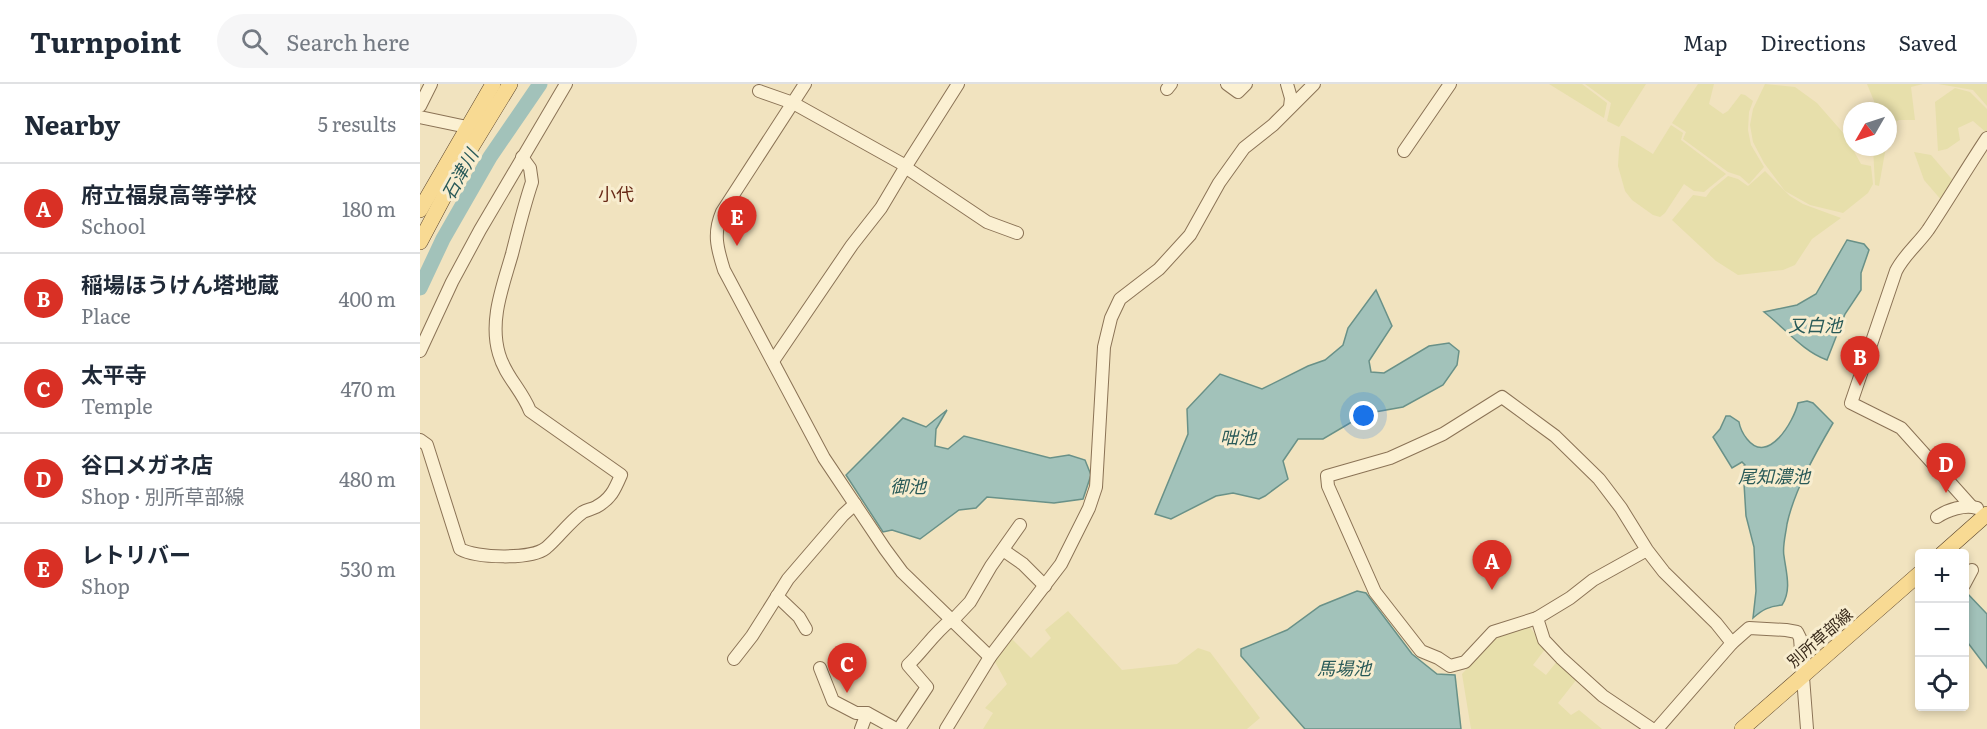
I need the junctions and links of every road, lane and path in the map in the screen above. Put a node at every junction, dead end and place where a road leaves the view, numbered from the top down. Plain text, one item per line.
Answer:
1 (431, 84) edge
2 (493, 84) edge
3 (510, 84) edge
4 (566, 84) edge
5 (805, 84) edge
6 (958, 84) edge
7 (1227, 84) edge
8 (1246, 84) edge
9 (1287, 84) edge
10 (1292, 84) edge
11 (1450, 84) edge
12 (1311, 88) edge
13 (759, 92) dead end
14 (793, 103) junction
15 (420, 106) edge
16 (1290, 107) junction
17 (420, 117) edge
18 (467, 127) junction
19 (1987, 138) edge
20 (1404, 151) dead end
21 (522, 158) junction
22 (905, 166) junction
23 (420, 210) edge
24 (1017, 233) dead end
25 (420, 242) edge
26 (420, 351) edge
27 (773, 361) junction
28 (420, 440) edge
29 (855, 504) junction
30 (1971, 506) junction
31 (1987, 513) edge
32 (1937, 517) dead end
33 (1020, 525) dead end
34 (1947, 549) edge
35 (1003, 550) junction
36 (1647, 550) junction
37 (1972, 570) dead end
38 (1969, 576) edge
39 (1915, 582) edge
40 (1045, 586) junction
41 (777, 596) junction
42 (1537, 618) junction
43 (951, 620) junction
44 (806, 629) dead end
45 (1732, 643) junction
46 (990, 657) junction
47 (734, 659) dead end
48 (820, 668) dead end
49 (1803, 675) junction
50 (867, 713) junction
51 (861, 729) edge
52 (898, 729) edge
53 (946, 729) edge
54 (1655, 729) edge
55 (1742, 729) edge
56 (1807, 729) edge

1 - 15 street
2 - 18 main road
3 - 25 main road
4 - 21 street
5 - 14 street
6 - 22 street
7 - 8 street
9 - 16 street
10 - 12 street
11 - 20 street
12 - 16 street
13 - 14 street
14 - 22 street
14 - 27 street
16 - 40 street
17 - 18 street
18 - 23 main road
19 - 30 street
21 - 26 street
21 - 28 street
22 - 24 street
22 - 27 street
27 - 29 street
29 - 41 street
29 - 43 street
30 - 31 street
30 - 32 street
31 - 34 main road
33 - 35 street
35 - 40 street
35 - 43 street
36 - 42 street
36 - 42 street
36 - 45 street
37 - 38 street
39 - 49 main road, 別所草部線
40 - 46 street
41 - 44 street
41 - 47 street
42 - 54 street
43 - 46 street
43 - 52 street
45 - 49 street
45 - 54 street
46 - 53 street
48 - 50 street
49 - 55 main road, 別所草部線
49 - 56 street
50 - 51 street
50 - 52 street

